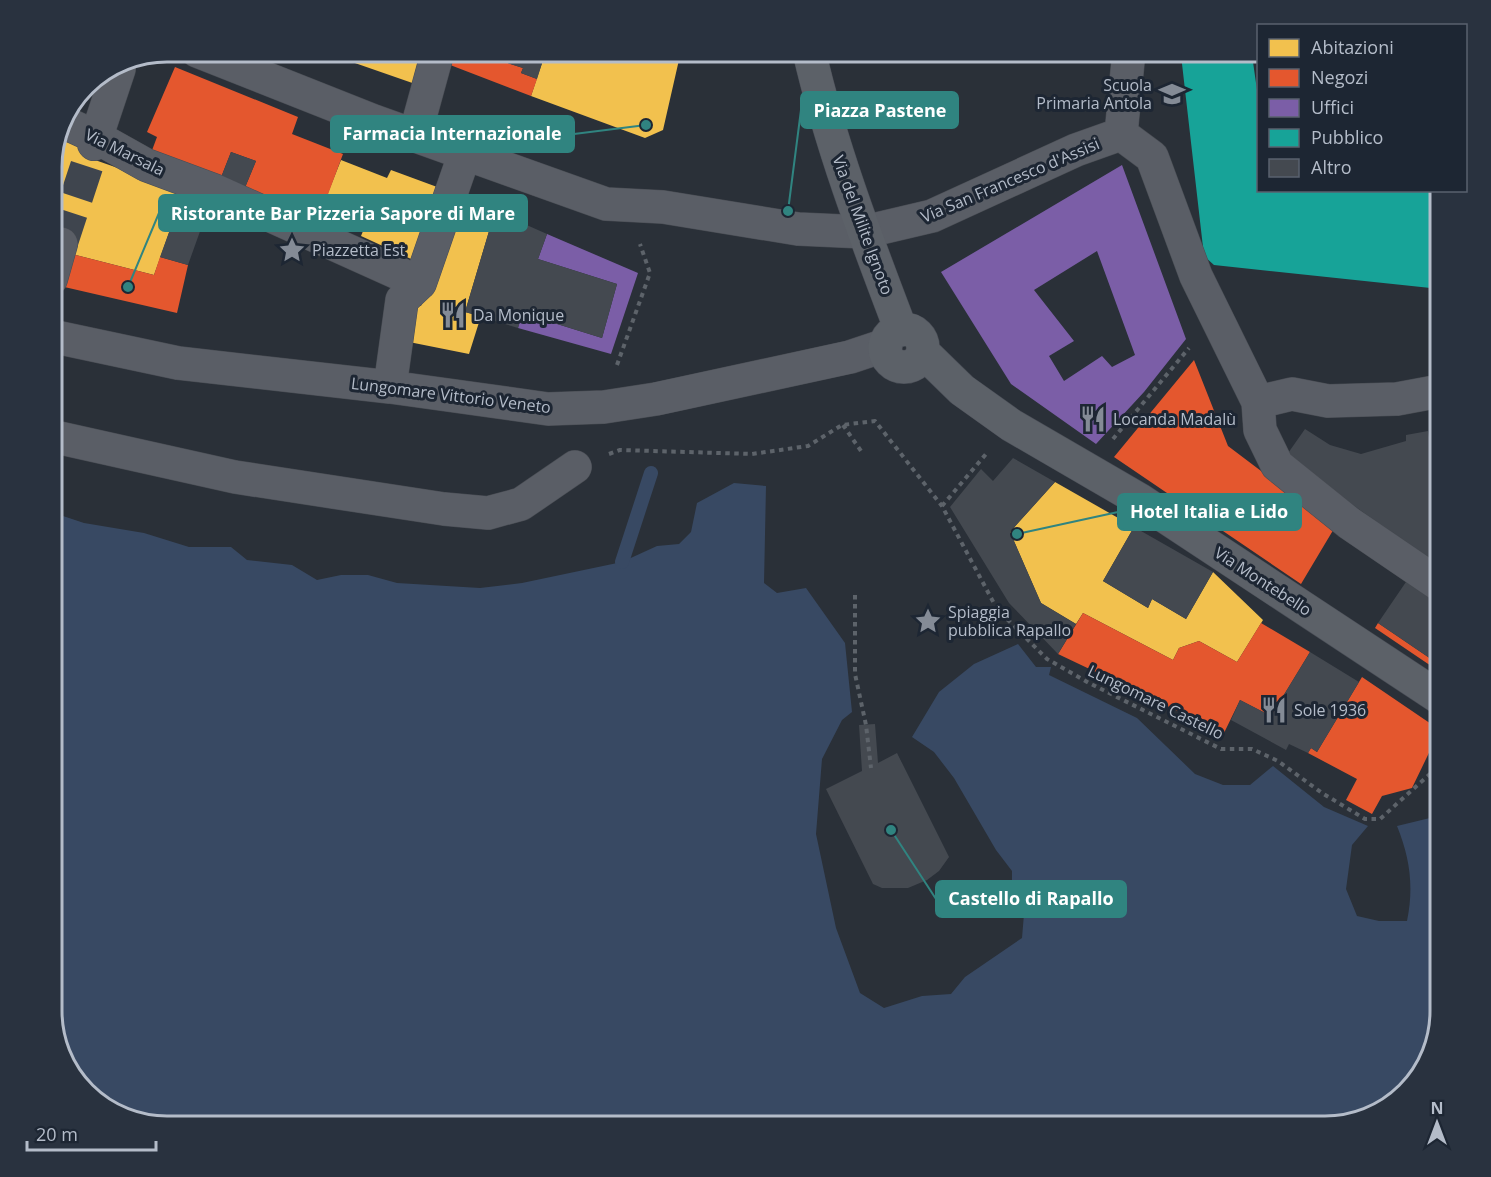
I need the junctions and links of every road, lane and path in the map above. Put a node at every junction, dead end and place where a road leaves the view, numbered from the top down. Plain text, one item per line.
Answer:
1 (226, 62) edge
2 (435, 62) edge
3 (812, 62) edge
4 (1129, 62) edge
5 (117, 75) edge
6 (70, 127) edge
7 (1121, 134) junction
8 (415, 135) junction
9 (95, 140) junction
10 (465, 153) junction
11 (626, 205) junction
12 (864, 232) junction
13 (420, 283) junction
14 (1218, 320) junction
15 (62, 338) edge
16 (901, 350) junction
17 (616, 369) dead end
18 (390, 387) junction
19 (1430, 393) edge
20 (1258, 402) junction
21 (842, 424) junction
22 (1011, 425) junction
23 (62, 438) edge
24 (861, 451) dead end
25 (575, 467) joint
26 (1086, 469) junction
27 (942, 506) junction
28 (1430, 578) edge
29 (855, 595) dead end
30 (1430, 691) edge
31 (871, 768) dead end
32 (1430, 774) edge

1 - 8 street, Via San Francesco d'Assisi
2 - 8 street
3 - 12 main road, Via del Milite Ignoto
4 - 7 street
5 - 9 street
6 - 9 street, Via Marsala
7 - 12 street, Via San Francesco d'Assisi
7 - 14 street
8 - 10 street, Via San Francesco d'Assisi
9 - 13 street, Via Marsala
10 - 11 street, Via San Francesco d'Assisi
10 - 13 street
11 - 12 street, Via San Francesco d'Assisi
11 - 17 path
12 - 16 main road, Via del Milite Ignoto
13 - 18 street
14 - 20 street
14 - 26 path
15 - 18 street, Lungomare Vittorio Veneto
16 - 18 street, Lungomare Vittorio Veneto
16 - 22 main road, Via Montebello
19 - 20 street
20 - 28 street
21 - 24 path
21 - 25 path
21 - 27 path, Lungomare Castello
22 - 26 main road, Via Montebello
22 - 27 path
23 - 25 street
26 - 30 main road, Via Montebello
27 - 32 path, Lungomare Castello
29 - 31 path

